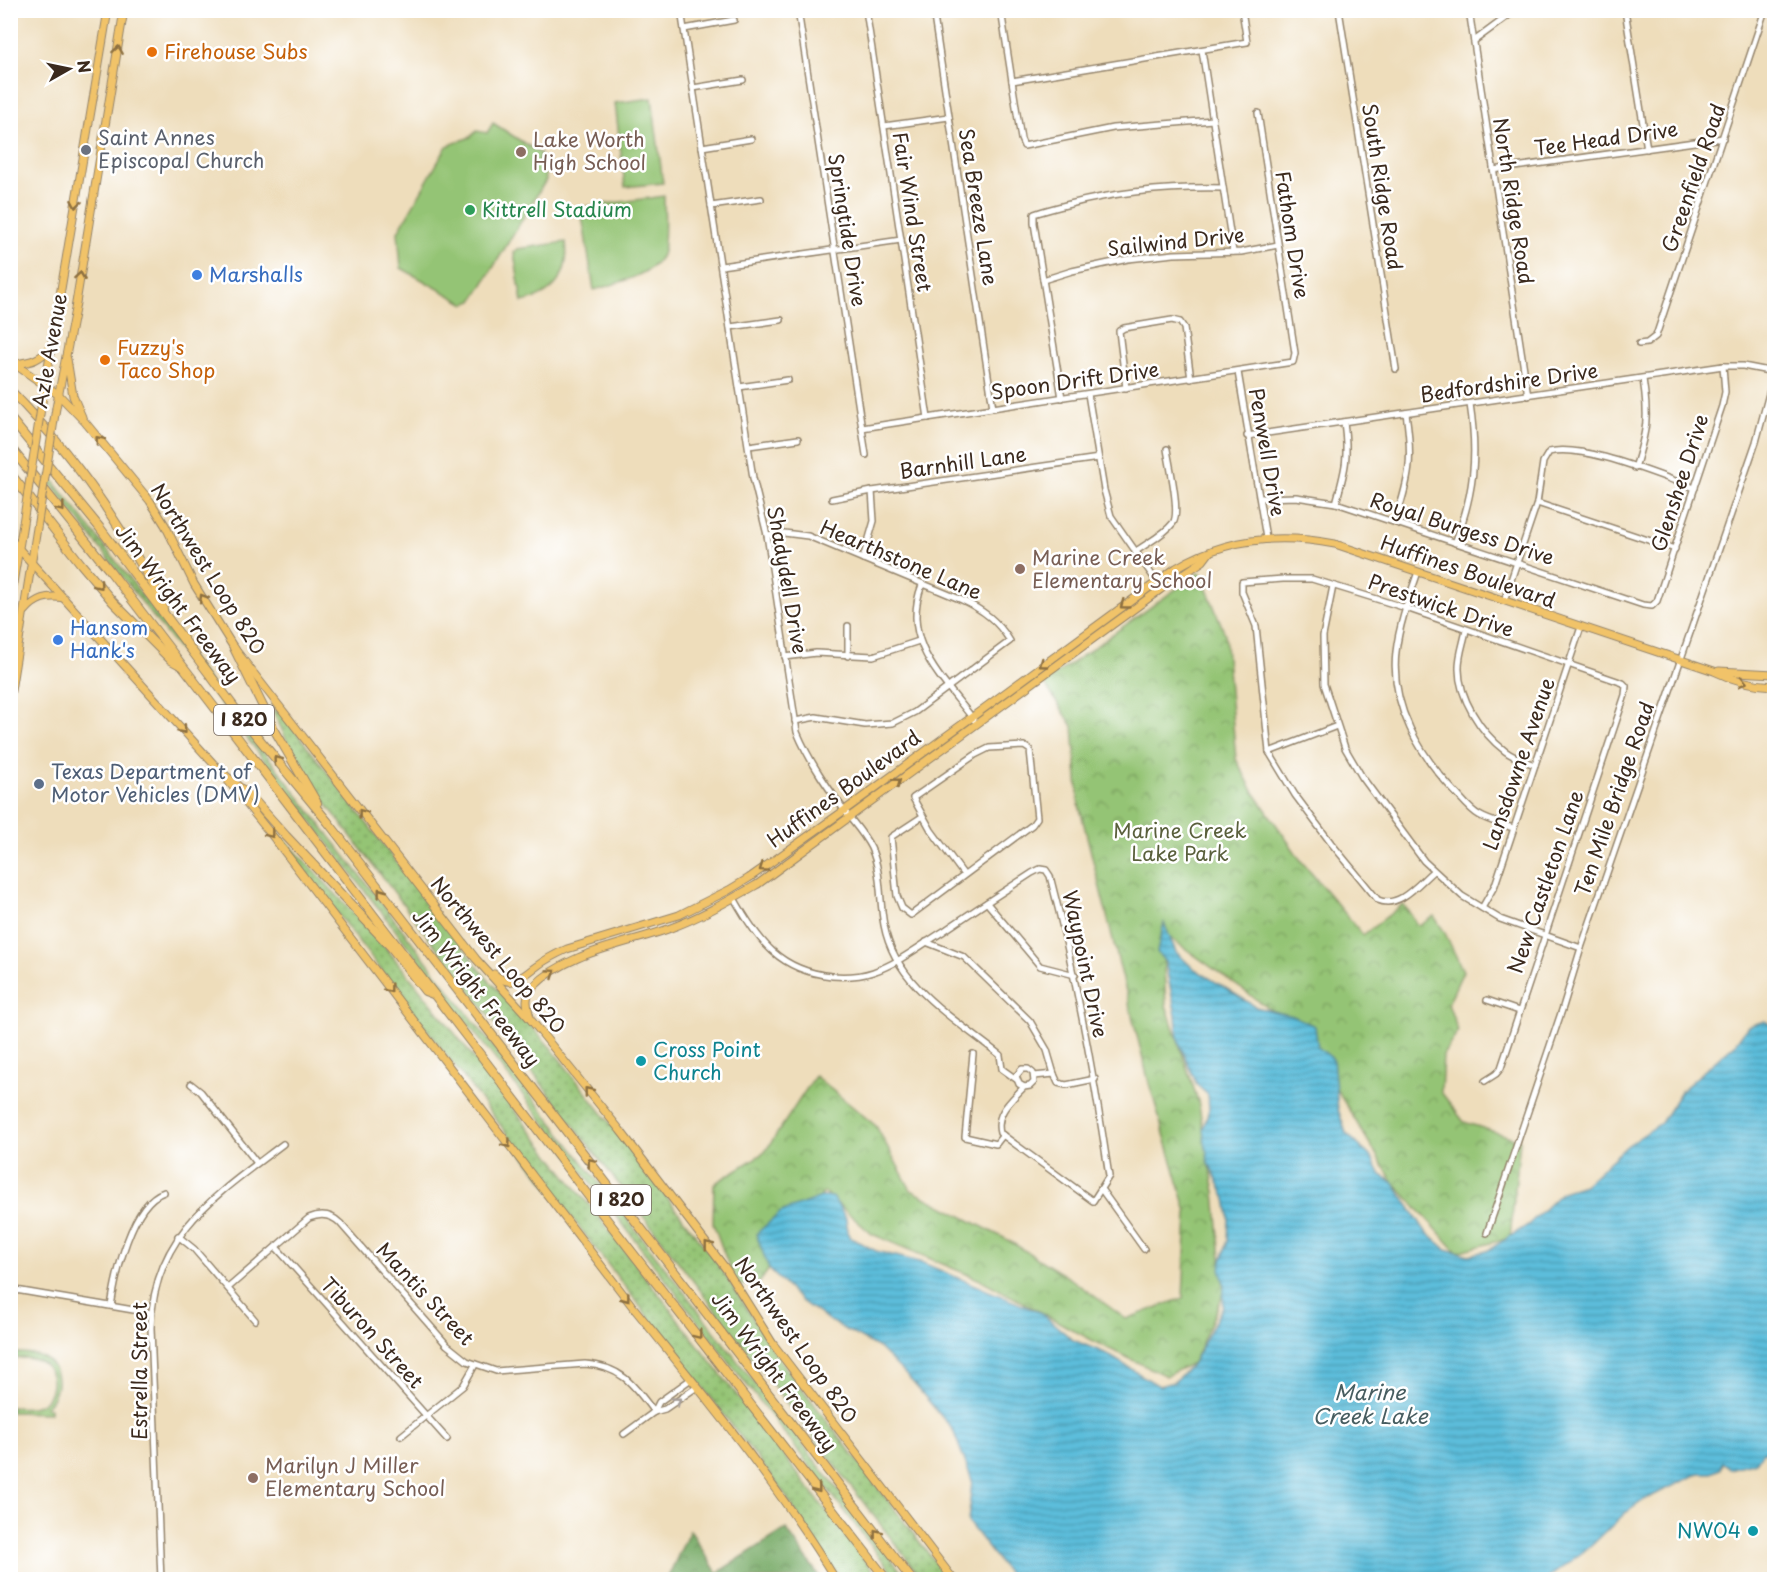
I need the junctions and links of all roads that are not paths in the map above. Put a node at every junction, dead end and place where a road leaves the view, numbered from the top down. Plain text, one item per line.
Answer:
1 (108, 10) edge
2 (124, 10) edge
3 (681, 10) edge
4 (798, 10) edge
5 (866, 10) edge
6 (933, 10) edge
7 (1019, 10) edge
8 (1242, 10) edge
9 (1339, 10) edge
10 (1469, 10) edge
11 (1516, 10) edge
12 (1625, 10) edge
13 (1765, 10) edge
14 (1001, 12) edge
15 (734, 20) dead end
16 (684, 29) junction
17 (1474, 41) junction
18 (1202, 50) junction
19 (97, 79) junction
20 (743, 80) dead end
21 (1012, 81) junction
22 (113, 82) junction
23 (693, 88) junction
24 (1258, 113) dead end
25 (949, 117) junction
26 (91, 118) junction
27 (1213, 120) junction
28 (106, 121) junction
29 (884, 126) junction
30 (1723, 138) junction
31 (751, 139) dead end
32 (702, 147) junction
33 (1647, 149) junction
34 (1493, 170) junction
35 (1223, 188) junction
36 (761, 199) dead end
37 (711, 206) junction
38 (901, 240) junction
39 (1278, 245) junction
40 (834, 250) junction
41 (1233, 252) junction
42 (721, 266) junction
43 (1043, 280) junction
44 (780, 320) dead end
45 (730, 327) junction
46 (52, 344) junction
47 (1639, 344) dead end
48 (66, 353) junction
49 (1293, 362) joint
50 (13, 363) edge
51 (1723, 366) junction
52 (1396, 369) dead end
53 (1238, 372) junction
54 (1774, 374) edge
55 (1191, 378) junction
56 (1643, 379) junction
57 (788, 380) dead end
58 (45, 384) junction
59 (739, 387) junction
60 (1126, 388) junction
61 (10, 390) edge
62 (1088, 394) junction
63 (58, 395) junction
64 (1528, 396) junction
65 (1062, 398) junction
66 (1470, 404) junction
67 (993, 408) junction
68 (1406, 413) junction
69 (10, 418) edge
70 (928, 418) junction
71 (85, 422) junction
72 (1344, 422) junction
73 (862, 428) junction
74 (1247, 436) junction
75 (798, 439) dead end
76 (748, 446) junction
77 (10, 447) edge
78 (1167, 449) dead end
79 (866, 455) dead end
80 (1099, 458) junction
81 (1635, 468) junction
82 (10, 473) edge
83 (1695, 488) junction
84 (872, 491) junction
85 (1260, 498) junction
86 (832, 499) dead end
87 (1336, 503) junction
88 (1537, 503) junction
89 (1395, 522) junction
90 (767, 535) junction
91 (1266, 538) junction
92 (10, 539) edge
93 (1455, 543) junction
94 (19, 549) junction
95 (1675, 549) junction
96 (1135, 552) junction
97 (1209, 553) junction
98 (863, 559) junction
99 (1517, 562) junction
100 (10, 563) edge
101 (32, 563) junction
102 (1418, 572) junction
103 (15, 579) junction
104 (1156, 582) junction
105 (922, 585) junction
106 (1333, 586) junction
107 (1161, 589) junction
108 (64, 598) junction
109 (10, 601) edge
110 (1504, 601) junction
111 (1652, 606) joint
112 (1406, 608) junction
113 (25, 610) junction
114 (165, 615) junction
115 (849, 626) dead end
116 (1581, 627) junction
117 (1466, 630) junction
118 (10, 632) edge
119 (20, 636) junction
120 (919, 640) junction
121 (1070, 645) junction
122 (234, 648) junction
123 (1075, 653) junction
124 (848, 656) junction
125 (786, 657) junction
126 (1679, 659) junction
127 (1568, 665) junction
128 (184, 668) junction
129 (1714, 671) junction
130 (1774, 674) edge
131 (1626, 686) joint
132 (1774, 686) edge
133 (949, 687) junction
134 (10, 697) edge
135 (971, 717) junction
136 (795, 721) junction
137 (976, 724) junction
138 (1337, 726) junction
139 (1269, 752) junction
140 (1535, 765) junction
141 (221, 772) junction
142 (847, 814) junction
143 (923, 816) junction
144 (328, 822) junction
145 (1513, 828) junction
146 (1433, 871) junction
147 (964, 875) junction
148 (729, 890) junction
149 (734, 898) junction
150 (987, 903) junction
151 (1482, 908) junction
152 (1544, 936) junction
153 (593, 940) junction
154 (926, 942) junction
155 (1581, 948) junction
156 (597, 952) junction
157 (476, 959) junction
158 (896, 962) junction
159 (1075, 975) junction
160 (435, 994) junction
161 (1487, 1000) dead end
162 (1519, 1011) junction
163 (531, 1020) junction
164 (973, 1054) dead end
165 (1054, 1074) junction
166 (1034, 1076) junction
167 (1016, 1079) junction
168 (1095, 1079) junction
169 (1485, 1081) dead end
170 (191, 1084) dead end
171 (1024, 1087) junction
172 (1003, 1135) junction
173 (283, 1144) dead end
174 (257, 1163) junction
175 (1101, 1189) junction
176 (164, 1192) dead end
177 (1487, 1233) dead end
178 (178, 1236) junction
179 (276, 1247) junction
180 (1144, 1249) dead end
181 (228, 1288) junction
182 (10, 1289) edge
183 (111, 1306) junction
184 (151, 1313) junction
185 (255, 1320) dead end
186 (475, 1365) junction
187 (691, 1379) junction
188 (697, 1387) junction
189 (654, 1412) junction
190 (426, 1416) junction
191 (624, 1434) dead end
192 (401, 1436) dead end
193 (447, 1439) dead end
194 (160, 1580) edge
195 (836, 1580) edge
196 (887, 1580) edge
197 (912, 1580) edge
198 (954, 1580) edge

1 - 19 main road, Azle Avenue
22 -> 2 main road, Azle Avenue
3 - 16 street, Shadydell Drive
4 - 40 street, Springtide Drive
5 - 29 street, Fair Wind Street
6 - 25 street, Sea Breeze Lane
7 - 14 street
8 - 18 street
9 - 52 street, South Ridge Road
10 - 17 street, North Ridge Road
11 - 17 street
12 - 33 street
13 - 30 street, Greenfield Road
14 - 21 street
15 - 16 street
16 - 23 street, Shadydell Drive
17 - 34 street, North Ridge Road
18 - 21 street
18 - 27 street
19 - 22 main road
19 - 26 main road, Azle Avenue
20 - 23 street
21 - 27 street
22 - 28 main road, Azle Avenue
23 - 32 street, Shadydell Drive
24 - 39 street, Fathom Drive
25 - 29 street
25 - 67 street, Sea Breeze Lane
26 - 28 main road
26 -> 46 main road, Azle Avenue
27 - 35 street
48 -> 28 main road, Azle Avenue
29 - 38 street, Fair Wind Street
30 - 33 street, Tee Head Drive
30 - 47 street, Greenfield Road
31 - 32 street
32 - 37 street, Shadydell Drive
33 - 34 street, Tee Head Drive
34 - 64 street, North Ridge Road
35 - 41 street
35 - 43 street
36 - 37 street
37 - 42 street, Shadydell Drive
38 - 40 street
38 - 70 street, Fair Wind Street
39 - 41 street, Sailwind Drive
39 - 49 street, Fathom Drive
40 - 42 street
40 - 73 street, Springtide Drive
41 - 43 street, Sailwind Drive
42 - 45 street, Shadydell Drive
43 - 65 street
44 - 45 street
45 - 59 street, Shadydell Drive
46 - 50 main road
46 - 58 main road, Azle Avenue
48 - 63 main road, Azle Avenue
48 - 71 main road
49 - 53 street, Spoon Drift Drive
50 - 58 main road, Northwest Loop 820
51 - 54 street, Bedfordshire Drive
51 - 56 street, Bedfordshire Drive
51 - 83 street, Glenshee Drive
53 - 55 street, Spoon Drift Drive
53 - 74 street, Penwell Drive
54 - 126 street, Ten Mile Bridge Road
55 - 60 street, Spoon Drift Drive
55 - 60 street
56 - 64 street, Bedfordshire Drive
56 - 81 street
57 - 59 street
58 - 63 main road, Northwest Loop 820
58 - 94 main road, Azle Avenue, bridge
59 - 76 street, Shadydell Drive
60 - 62 street, Spoon Drift Drive
61 - 114 highway
62 - 65 street, Spoon Drift Drive
62 - 80 street
63 - 71 main road, Northwest Loop 820
63 - 101 main road, Azle Avenue, bridge
64 - 66 street, Bedfordshire Drive
65 - 67 street, Spoon Drift Drive
66 - 68 street, Bedfordshire Drive
66 - 93 street
67 - 70 street, Spoon Drift Drive
68 - 72 street, Bedfordshire Drive
68 - 89 street
69 - 114 highway, Jim Wright Freeway / I 820
70 - 73 street, Spoon Drift Drive
122 -> 71 main road, Northwest Loop 820
72 - 74 street, Bedfordshire Drive
72 - 87 street
73 - 79 street, Springtide Drive
74 - 85 street, Penwell Drive
75 - 76 street
76 - 90 street, Shadydell Drive
77 -> 128 highway, Jim Wright Freeway / I 820
78 - 96 street
80 - 84 street, Barnhill Lane
80 - 96 street
81 - 83 street
81 - 88 street
82 -> 128 highway
83 - 95 street, Glenshee Drive
84 - 86 street, Barnhill Lane
84 - 98 street
85 - 87 street, Royal Burgess Drive
85 - 91 street, Penwell Drive
87 - 89 street, Royal Burgess Drive
88 - 95 street
88 - 99 street
89 - 93 street, Royal Burgess Drive
90 - 98 street, Hearthstone Lane
90 - 125 street, Shadydell Drive
91 - 97 main road, Huffines Boulevard
91 - 102 main road, Huffines Boulevard
92 - 94 main road
93 - 99 street, Royal Burgess Drive
94 - 101 main road
94 - 103 main road, Azle Avenue
95 - 111 street, Glenshee Drive
96 - 104 street
97 - 104 main road, Huffines Boulevard
97 - 107 main road, Huffines Boulevard
98 - 105 street, Hearthstone Lane
99 - 110 street
99 - 111 street, Royal Burgess Drive
100 - 103 main road
101 - 108 main road
101 - 113 main road, Azle Avenue
102 - 110 main road, Huffines Boulevard
102 - 112 street
103 - 109 main road, Azle Avenue
104 - 107 street
104 -> 121 main road, Huffines Boulevard
105 - 120 street
105 - 133 street, Hearthstone Lane
106 - 112 street, Prestwick Drive
106 - 138 street
106 - 139 street, Prestwick Drive
107 - 123 main road, Huffines Boulevard
108 - 113 main road
108 -> 141 main road
110 - 116 main road, Huffines Boulevard
112 - 117 street, Prestwick Drive
112 - 145 street
113 - 119 main road, Azle Avenue
144 -> 114 highway, Jim Wright Freeway / I 820
115 - 124 street
116 - 126 main road, Huffines Boulevard
116 - 127 street, Lansdowne Avenue
117 - 127 street, Prestwick Drive
117 - 140 street
118 - 119 street
119 - 134 main road, Azle Avenue
120 - 124 street
120 - 133 street
121 - 123 street
121 -> 135 main road, Huffines Boulevard
122 - 144 highway
157 -> 122 main road, Northwest Loop 820
123 - 137 main road, Huffines Boulevard
124 - 125 street
125 - 136 street, Shadydell Drive
126 - 129 main road, Huffines Boulevard
126 - 155 street, Ten Mile Bridge Road
127 - 131 street, Prestwick Drive
127 - 140 street, Lansdowne Avenue
128 - 160 highway, Jim Wright Freeway / I 820
129 - 130 main road, Huffines Boulevard
129 -> 132 main road, Huffines Boulevard
131 - 152 street, New Castleton Lane
133 - 135 street
133 - 136 street
135 - 137 street
135 - 142 main road, Huffines Boulevard
136 - 142 street, Shadydell Drive
142 -> 137 main road, Huffines Boulevard
138 - 139 street
138 - 146 street
139 - 146 street
140 - 145 street, Lansdowne Avenue
141 - 160 highway
141 -> 187 main road
142 -> 148 main road, Huffines Boulevard
142 - 149 main road, Huffines Boulevard
142 - 158 street, Shadydell Drive
143 - 147 street
143 - 147 street
143 - 147 street
197 -> 144 highway, Jim Wright Freeway / I 820
145 - 151 street, Lansdowne Avenue
146 - 151 street
148 - 149 main road
148 - 153 main road, Huffines Boulevard
149 - 156 main road, Huffines Boulevard
149 - 158 street, Waypoint Drive
150 - 154 street, Waypoint Drive
150 - 159 street
150 - 159 street, Waypoint Drive
151 - 152 street
152 - 155 street
152 - 162 street, New Castleton Lane
153 - 156 main road
153 - 157 main road, Huffines Boulevard
154 - 158 street, Waypoint Drive
154 - 165 street
155 - 177 street, Ten Mile Bridge Road
163 -> 156 main road, Huffines Boulevard
157 - 163 main road, Northwest Loop 820
158 - 167 street, Shadydell Drive
159 - 168 street, Waypoint Drive
160 -> 196 highway, Jim Wright Freeway / I 820
161 - 162 street
162 - 169 street, New Castleton Lane
198 -> 163 main road, Northwest Loop 820
164 - 172 street
165 - 166 street
165 - 168 street
166 - 167 street
166 - 171 street
167 - 171 street
168 - 175 street, Waypoint Drive
170 - 174 street
171 - 172 street
172 - 175 street, Waypoint Drive
173 - 174 street, Estrella Street
174 - 178 street, Estrella Street
175 - 180 street
176 - 183 street
178 - 181 street
178 - 184 street, Estrella Street
179 - 181 street, Mantis Street
179 - 186 street, Mantis Street
179 - 190 street, Tiburon Street
181 - 185 street
182 - 183 street
183 - 184 street
184 - 194 street, Estrella Street
186 - 189 street, Mantis Street
186 - 190 street
187 - 188 main road
187 - 189 street
189 -> 188 street
188 - 195 main road
189 - 191 street
190 - 192 street
190 - 193 street, Tiburon Street

